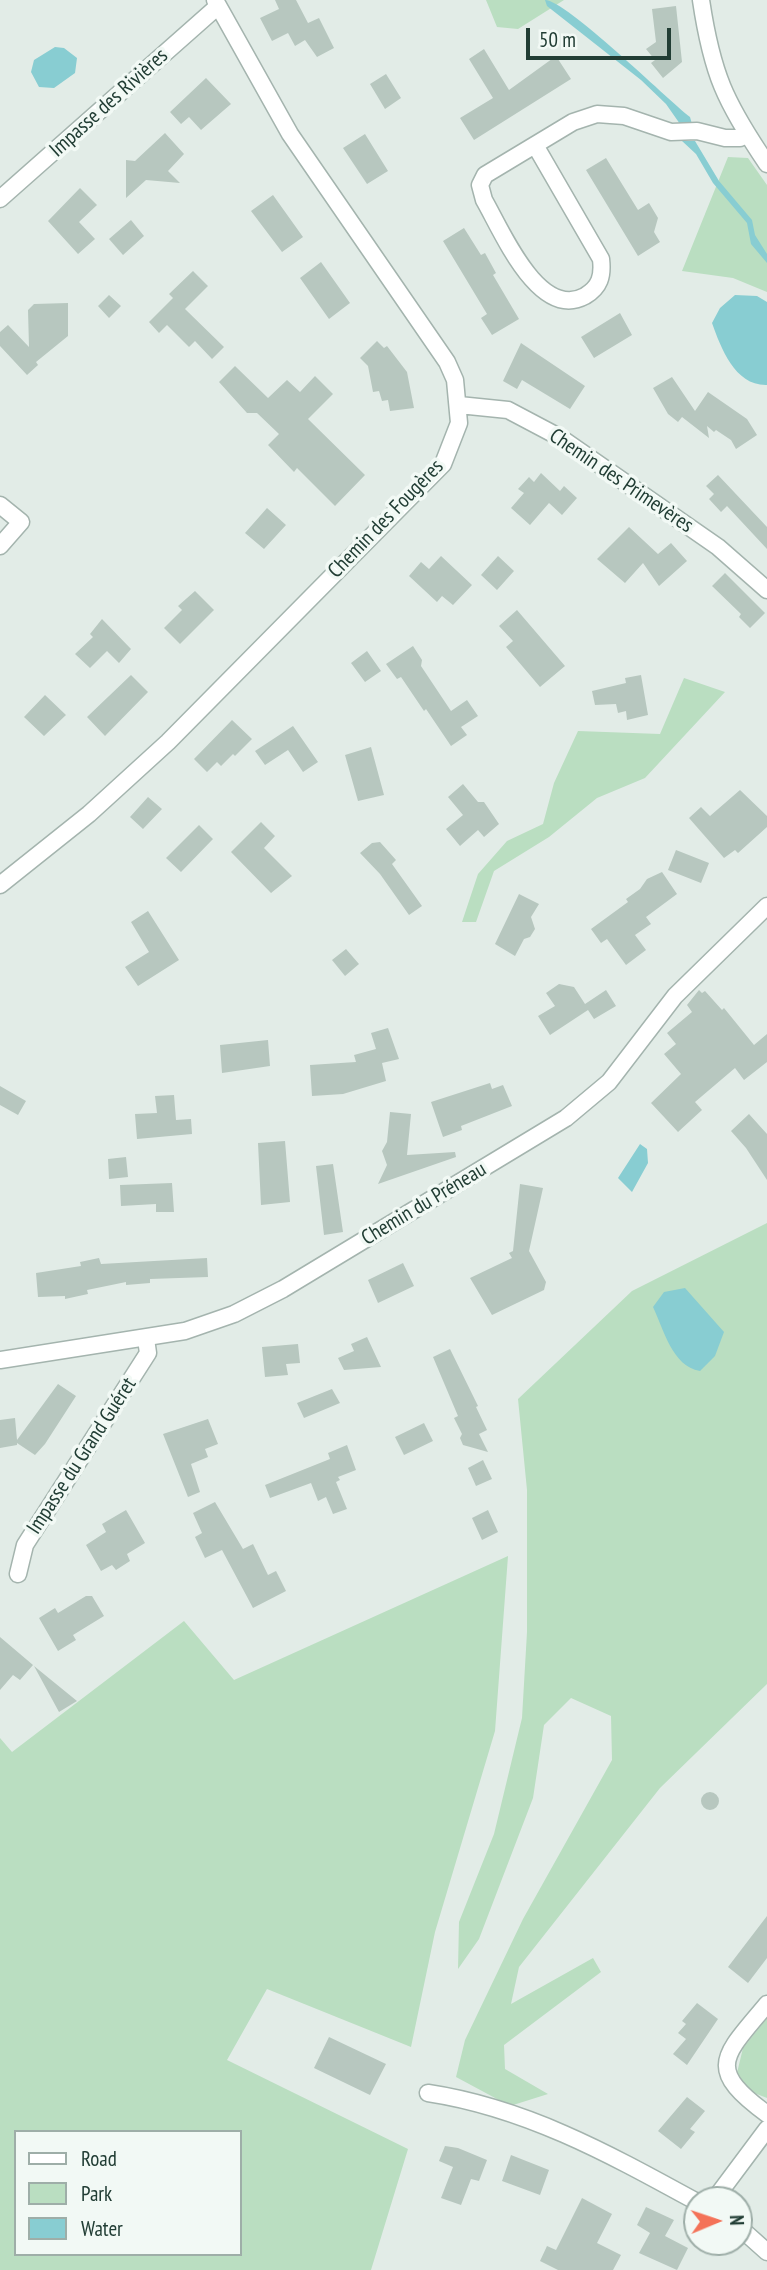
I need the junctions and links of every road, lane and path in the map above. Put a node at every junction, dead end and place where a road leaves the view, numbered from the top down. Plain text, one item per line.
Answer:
1 (701, 0) edge
2 (216, 3) edge
3 (747, 134) junction
4 (536, 145) junction
5 (767, 164) edge
6 (0, 199) edge
7 (459, 405) junction
8 (0, 505) edge
9 (0, 546) edge
10 (767, 590) edge
11 (0, 885) edge
12 (767, 906) edge
13 (146, 1339) junction
14 (0, 1360) edge
15 (18, 1574) dead end
16 (767, 2004) edge
17 (429, 2093) dead end
18 (767, 2114) edge
19 (767, 2129) edge
20 (724, 2186) edge
21 (683, 2195) edge
22 (753, 2240) edge
23 (767, 2252) edge

1 - 3 street
2 - 6 street, Impasse des Rivières
2 - 7 street, Chemin des Fougères
3 - 4 street
3 - 5 street
4 - 4 street
7 - 10 street, Chemin des Primevères
7 - 11 street, Chemin des Fougères
8 - 9 street
12 - 13 street, Chemin du Préneau
13 - 14 street, Chemin du Préneau
13 - 15 street, Impasse du Grand Guéret
16 - 18 street
17 - 21 street
19 - 20 street
22 - 23 street

